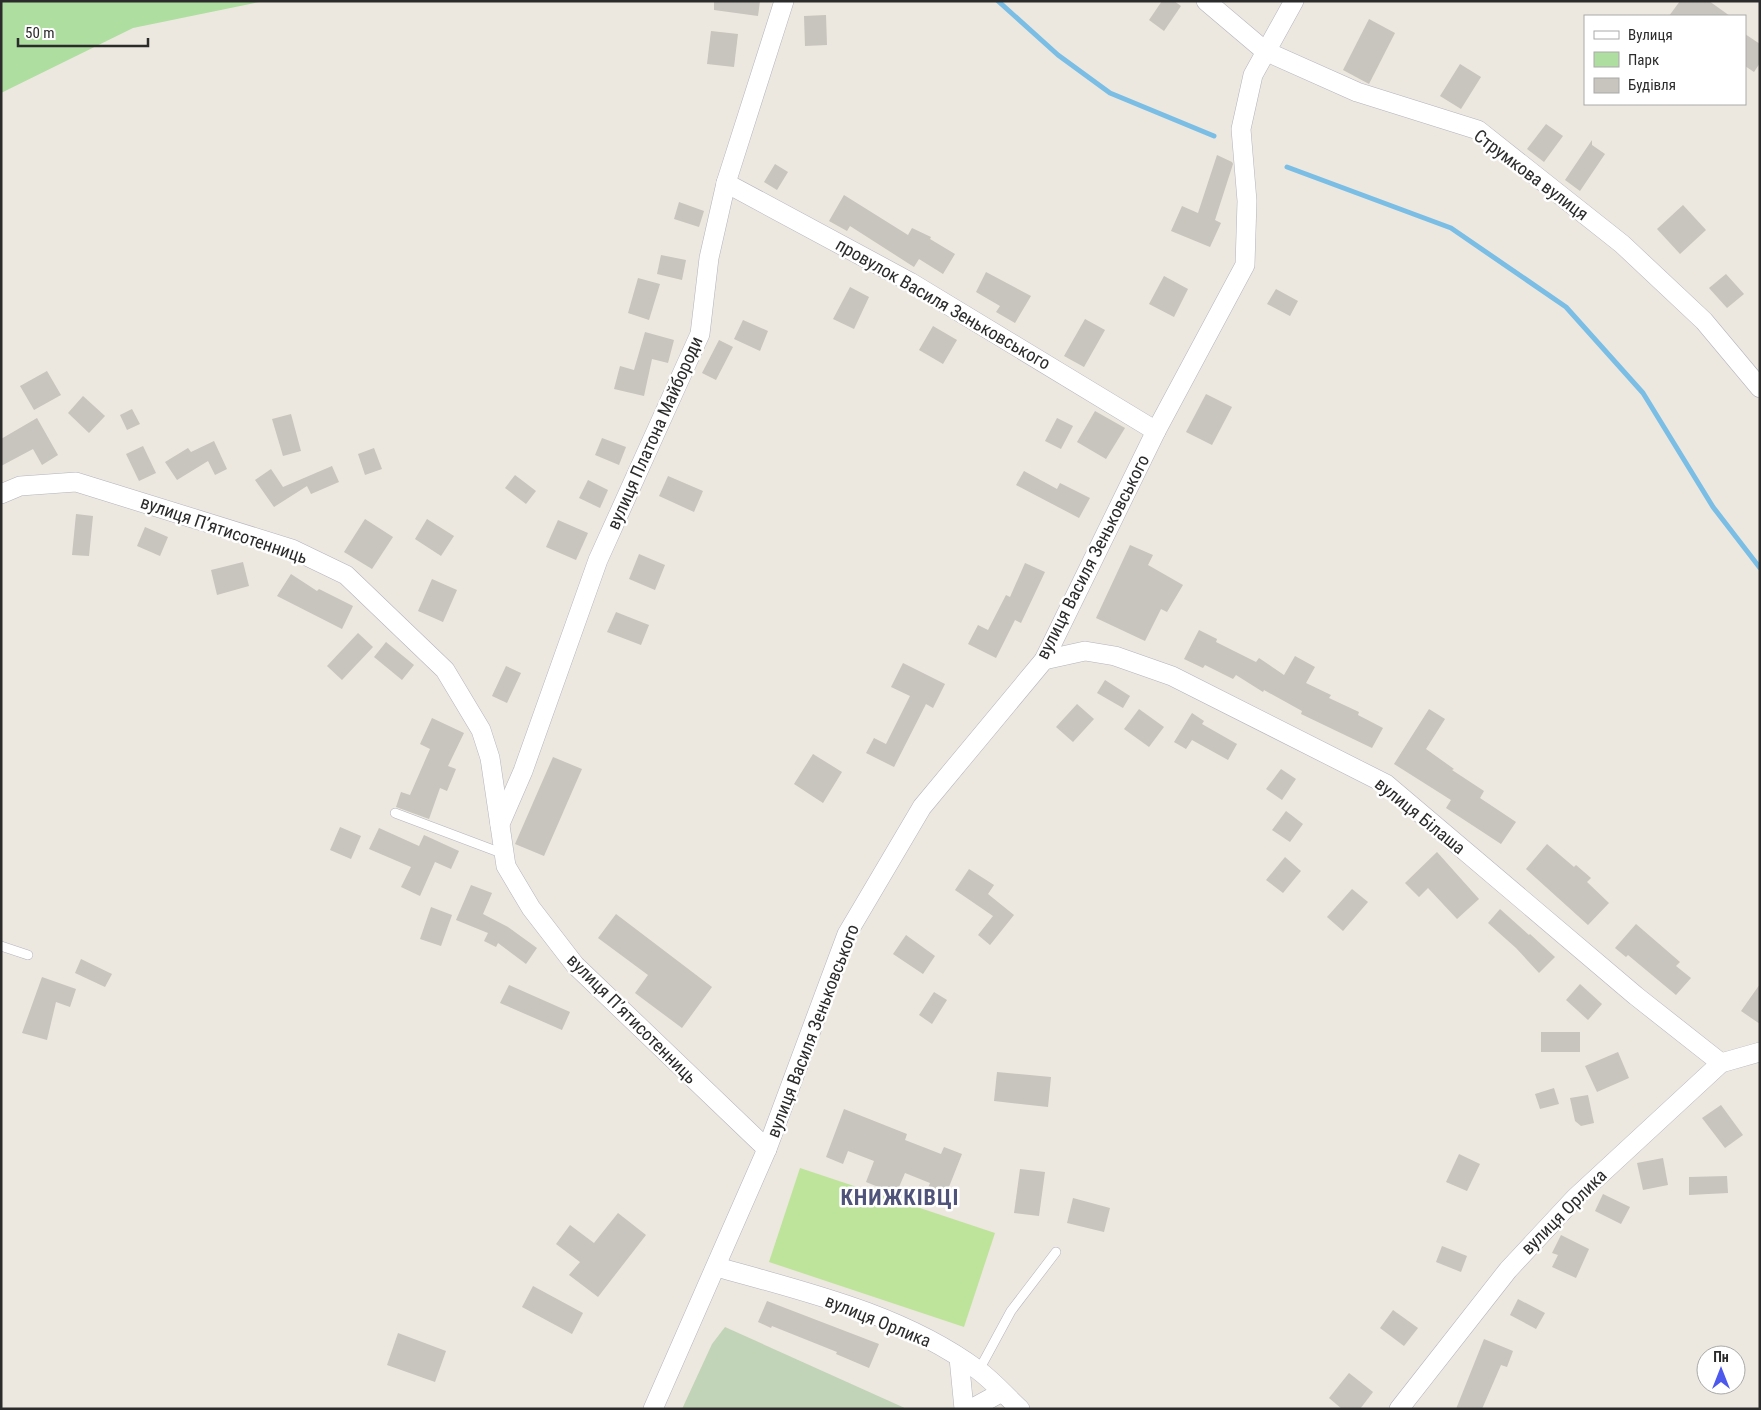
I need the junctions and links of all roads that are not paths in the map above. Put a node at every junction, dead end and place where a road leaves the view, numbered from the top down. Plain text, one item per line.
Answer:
1 (784, 1) edge
2 (1206, 1) edge
3 (1294, 1) edge
4 (1266, 51) junction
5 (726, 183) junction
6 (1760, 388) edge
7 (1156, 431) junction
8 (1, 494) edge
9 (1044, 660) junction
10 (395, 813) dead end
11 (499, 825) junction
12 (504, 854) junction
13 (1, 946) edge
14 (28, 955) dead end
15 (1760, 1052) edge
16 (1721, 1063) junction
17 (767, 1150) junction
18 (1056, 1252) dead end
19 (717, 1267) junction
20 (959, 1358) junction
21 (978, 1370) junction
22 (1002, 1392) junction
23 (654, 1409) edge
24 (964, 1409) edge
25 (971, 1409) edge
26 (1020, 1409) edge
27 (1399, 1409) edge

1 - 5 street, вулиця Платона Майбороди
2 - 4 street, Струмкова вулиця
3 - 4 street, вулиця Василя Зеньковського
4 - 6 street, Струмкова вулиця
4 - 7 street, вулиця Василя Зеньковського
5 - 7 street, провулок Василя Зеньковського
5 - 11 street, вулиця Платона Майбороди
7 - 9 street, вулиця Василя Зеньковського
8 - 11 street, вулиця Пʼятисотенниць
9 - 16 street, вулиця Білаша
9 - 17 street, вулиця Василя Зеньковського
10 - 12 lane
11 - 12 street, вулиця Пʼятисотенниць
12 - 17 street, вулиця Пʼятисотенниць
13 - 14 lane
15 - 16 street, вулиця Орлика
16 - 27 street, вулиця Орлика
17 - 19 street, вулиця Василя Зеньковського
18 - 21 lane
19 - 20 street, вулиця Орлика
19 - 23 street, вулиця Василя Зеньковського
20 - 21 street, вулиця Орлика
20 - 24 street
21 - 22 street, вулиця Орлика
22 - 25 street
22 - 26 street, вулиця Орлика

